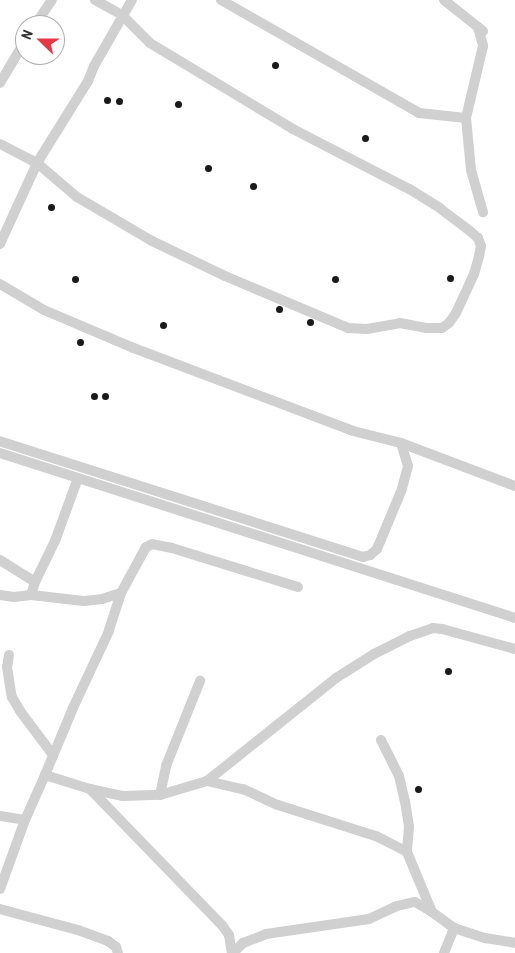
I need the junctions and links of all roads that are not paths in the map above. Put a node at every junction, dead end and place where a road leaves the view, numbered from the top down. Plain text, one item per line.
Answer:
1 (52, 0) edge
2 (95, 0) edge
3 (132, 0) edge
4 (221, 0) edge
5 (444, 0) edge
6 (42, 15) edge
7 (122, 15) junction
8 (15, 57) edge
9 (0, 83) edge
10 (466, 118) junction
11 (0, 144) edge
12 (37, 163) junction
13 (483, 212) dead end
14 (0, 244) edge
15 (0, 284) edge
16 (0, 441) edge
17 (401, 443) junction
18 (0, 453) edge
19 (78, 478) junction
20 (142, 486) junction
21 (515, 486) edge
22 (137, 497) junction
23 (0, 560) edge
24 (35, 582) junction
25 (298, 587) dead end
26 (121, 593) junction
27 (0, 595) edge
28 (31, 595) junction
29 (515, 618) edge
30 (515, 649) edge
31 (9, 655) dead end
32 (200, 681) dead end
33 (382, 740) dead end
34 (53, 755) junction
35 (45, 775) junction
36 (207, 781) junction
37 (90, 789) junction
38 (160, 795) junction
39 (0, 816) edge
40 (25, 820) junction
41 (407, 852) junction
42 (0, 886) edge
43 (0, 909) edge
44 (432, 912) junction
45 (454, 928) junction
46 (515, 943) edge
47 (118, 953) edge
48 (233, 953) edge
49 (444, 953) edge

1 - 6 street
2 - 7 street
3 - 7 street
4 - 10 street
5 - 10 street
7 - 12 street
7 - 12 street
8 - 9 street
10 - 13 street
11 - 12 street
12 - 14 street
15 - 17 street
16 - 20 street
17 - 20 street
17 - 21 street
18 - 19 street
19 - 22 street
19 - 24 street
20 - 22 street
22 - 29 street
23 - 24 street
24 - 28 street
25 - 26 street
26 - 28 street
26 - 34 street
27 - 28 street
30 - 36 street
31 - 34 street
32 - 38 street
33 - 41 street
34 - 35 street
35 - 37 street
35 - 40 street
36 - 38 street
36 - 41 street
37 - 38 street
37 - 48 street
39 - 40 street
40 - 42 street
41 - 44 street
43 - 47 street
44 - 45 street
44 - 48 street
45 - 46 street
45 - 49 street

